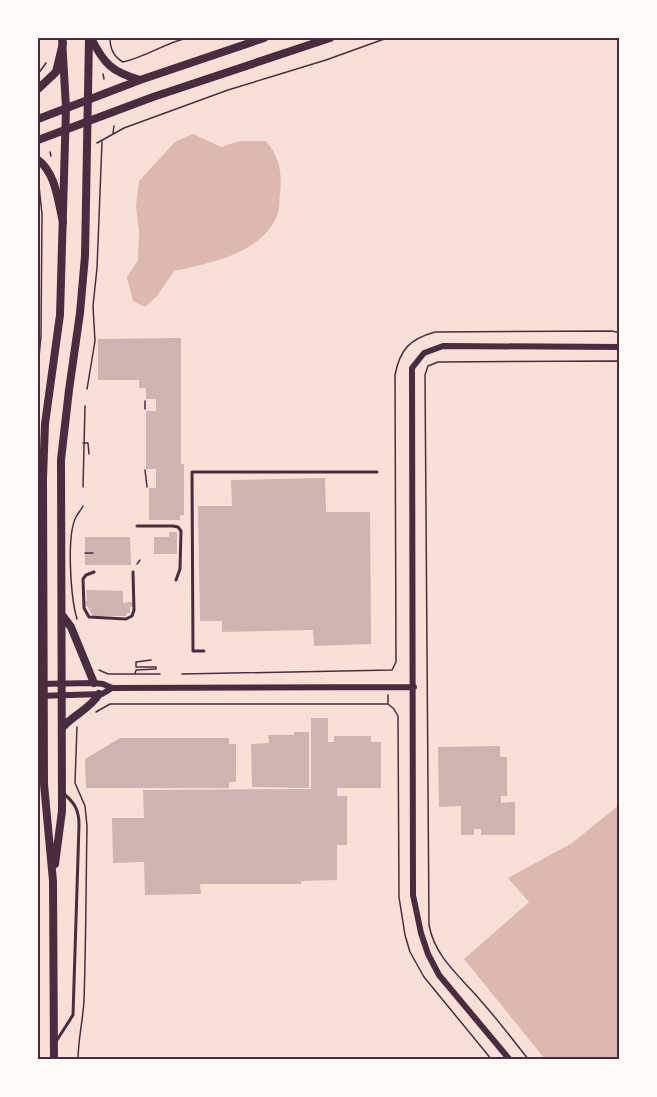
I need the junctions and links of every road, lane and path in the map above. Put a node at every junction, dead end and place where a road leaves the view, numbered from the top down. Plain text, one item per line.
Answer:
1 (90, 38) edge
2 (110, 38) edge
3 (187, 38) edge
4 (264, 38) edge
5 (330, 38) edge
6 (387, 38) edge
7 (62, 40) edge
8 (46, 63) dead end
9 (38, 74) edge
10 (98, 75) dead end
11 (104, 79) dead end
12 (140, 80) junction
13 (38, 89) edge
14 (88, 100) junction
15 (66, 108) junction
16 (38, 119) edge
17 (87, 121) junction
18 (114, 126) dead end
19 (65, 129) junction
20 (113, 134) junction
21 (38, 140) edge
22 (102, 141) junction
23 (97, 143) dead end
24 (50, 152) dead end
25 (55, 155) dead end
26 (38, 160) edge
27 (38, 177) edge
28 (63, 222) junction
29 (620, 333) edge
30 (620, 347) edge
31 (620, 363) edge
32 (38, 367) edge
33 (87, 389) dead end
34 (145, 401) dead end
35 (85, 406) dead end
36 (145, 409) dead end
37 (83, 443) junction
38 (89, 454) dead end
39 (145, 470) dead end
40 (377, 472) dead end
41 (83, 487) dead end
42 (147, 487) dead end
43 (137, 526) dead end
44 (85, 553) dead end
45 (93, 553) dead end
46 (140, 561) dead end
47 (138, 564) dead end
48 (94, 572) dead end
49 (133, 572) dead end
50 (176, 580) dead end
51 (62, 615) junction
52 (204, 651) dead end
53 (40, 658) edge
54 (151, 660) dead end
55 (387, 670) junction
56 (135, 674) dead end
57 (183, 674) dead end
58 (387, 676) dead end
59 (63, 683) junction
60 (94, 683) junction
61 (40, 684) edge
62 (414, 687) junction
63 (112, 688) junction
64 (99, 694) junction
65 (62, 695) junction
66 (41, 696) edge
67 (388, 700) dead end
68 (388, 704) junction
69 (90, 716) dead end
70 (80, 721) dead end
71 (62, 728) junction
72 (38, 737) edge
73 (44, 748) junction
74 (62, 792) junction
75 (53, 881) junction
76 (399, 897) dead end
77 (54, 1045) junction
78 (54, 1059) edge
79 (78, 1059) edge
80 (510, 1059) edge
81 (529, 1059) edge

1 - 12 main road
1 - 14 street
2 - 3 path
4 - 12 main road
5 - 17 main road
6 - 20 path
7 - 13 main road
7 - 15 street
8 - 9 path
10 - 11 path
12 - 14 main road
14 - 15 main road
14 - 17 street
15 - 16 main road
15 - 19 street
17 - 19 main road
17 - 51 street
18 - 20 path
19 - 21 main road
19 - 28 street
20 - 22 path
22 - 23 path
22 - 33 path
24 - 25 path
26 - 28 main road
27 - 32 path
28 - 53 street
29 - 55 path
30 - 62 street
31 - 81 path
34 - 36 path
35 - 37 path
37 - 38 path
37 - 41 path
39 - 42 path
40 - 52 lane
43 - 50 lane
44 - 45 path
46 - 47 path
48 - 49 lane
51 - 59 street
51 - 60 street
53 - 61 street
54 - 56 path
55 - 57 path
55 - 58 path
59 - 60 street
59 - 61 street
59 - 65 street
60 - 63 street
61 - 66 street
62 - 63 street
62 - 80 street
63 - 64 street
64 - 65 street
64 - 71 street
65 - 66 street
65 - 71 street
66 - 73 street
67 - 68 path
68 - 69 path
68 - 76 path
70 - 79 path
71 - 74 street
72 - 73 street
73 - 75 street
74 - 75 street
74 - 77 lane
75 - 77 street
77 - 78 street

